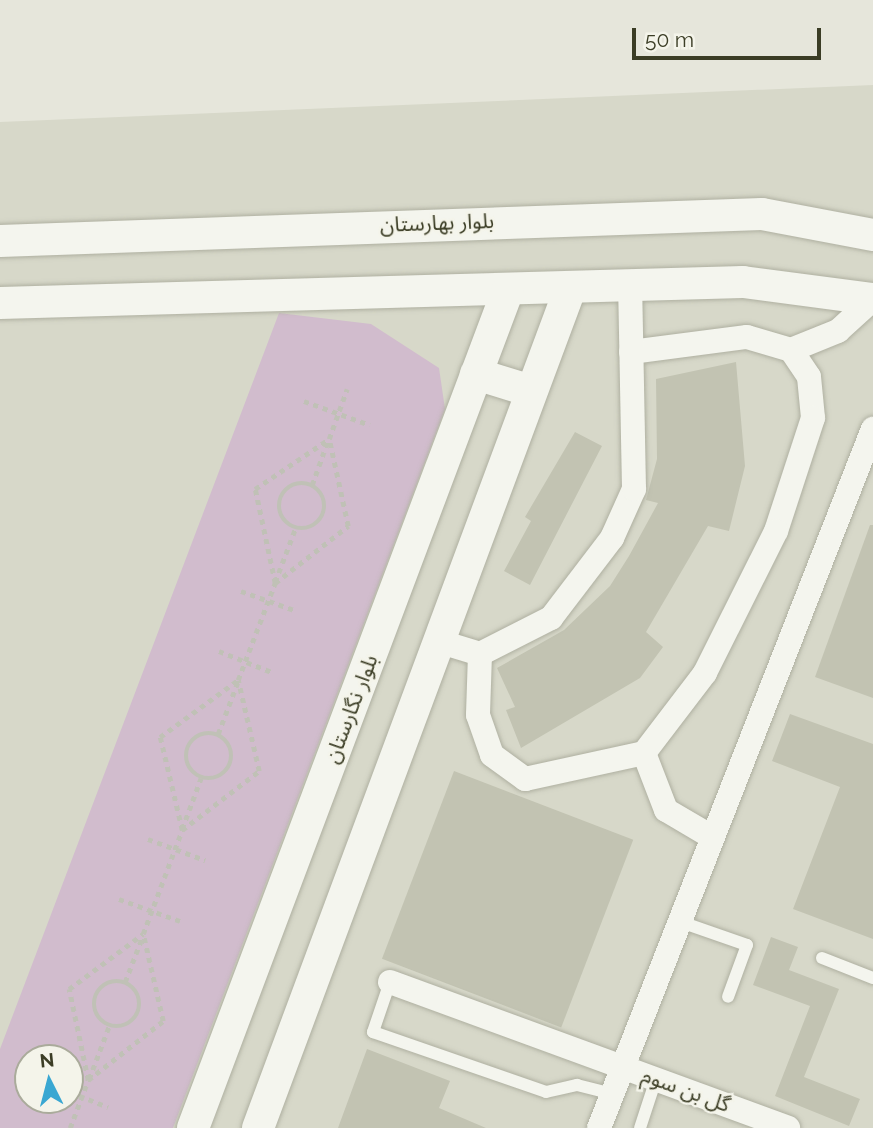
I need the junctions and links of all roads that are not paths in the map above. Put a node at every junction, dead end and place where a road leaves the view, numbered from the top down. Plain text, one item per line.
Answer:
1 (873, 235) edge
2 (0, 242) edge
3 (630, 287) junction
4 (570, 289) junction
5 (509, 290) junction
6 (873, 299) edge
7 (0, 303) edge
8 (791, 350) junction
9 (631, 352) junction
10 (477, 374) junction
11 (528, 390) junction
12 (873, 429) edge
13 (440, 642) junction
14 (480, 654) junction
15 (644, 752) junction
16 (712, 837) junction
17 (678, 921) junction
18 (822, 958) dead end
19 (873, 978) edge
20 (390, 982) joint
21 (728, 997) dead end
22 (622, 1066) junction
23 (656, 1079) junction
24 (612, 1094) junction
25 (193, 1128) edge
26 (258, 1128) edge
27 (599, 1128) edge
28 (640, 1128) edge
29 (788, 1128) edge

1 - 2 street, بلوار بهارستان
3 - 4 street
3 - 6 street
3 - 9 street
4 - 5 street
4 - 11 street
5 - 7 street
5 - 10 street, بلوار نگارستان
6 - 8 street
8 - 9 street
8 - 15 street
9 - 14 street
10 - 11 street
10 - 25 street, بلوار نگارستان
11 - 13 street
12 - 16 street
13 - 14 street
13 - 26 street
14 - 15 street
15 - 16 street
16 - 17 street
17 - 21 lane
17 - 22 street
18 - 19 lane
20 - 22 street, گل بن سوم
20 - 24 lane
22 - 23 street, گل بن سوم
22 - 24 street
23 - 28 lane
23 - 29 street, گل بن سوم
24 - 27 street

